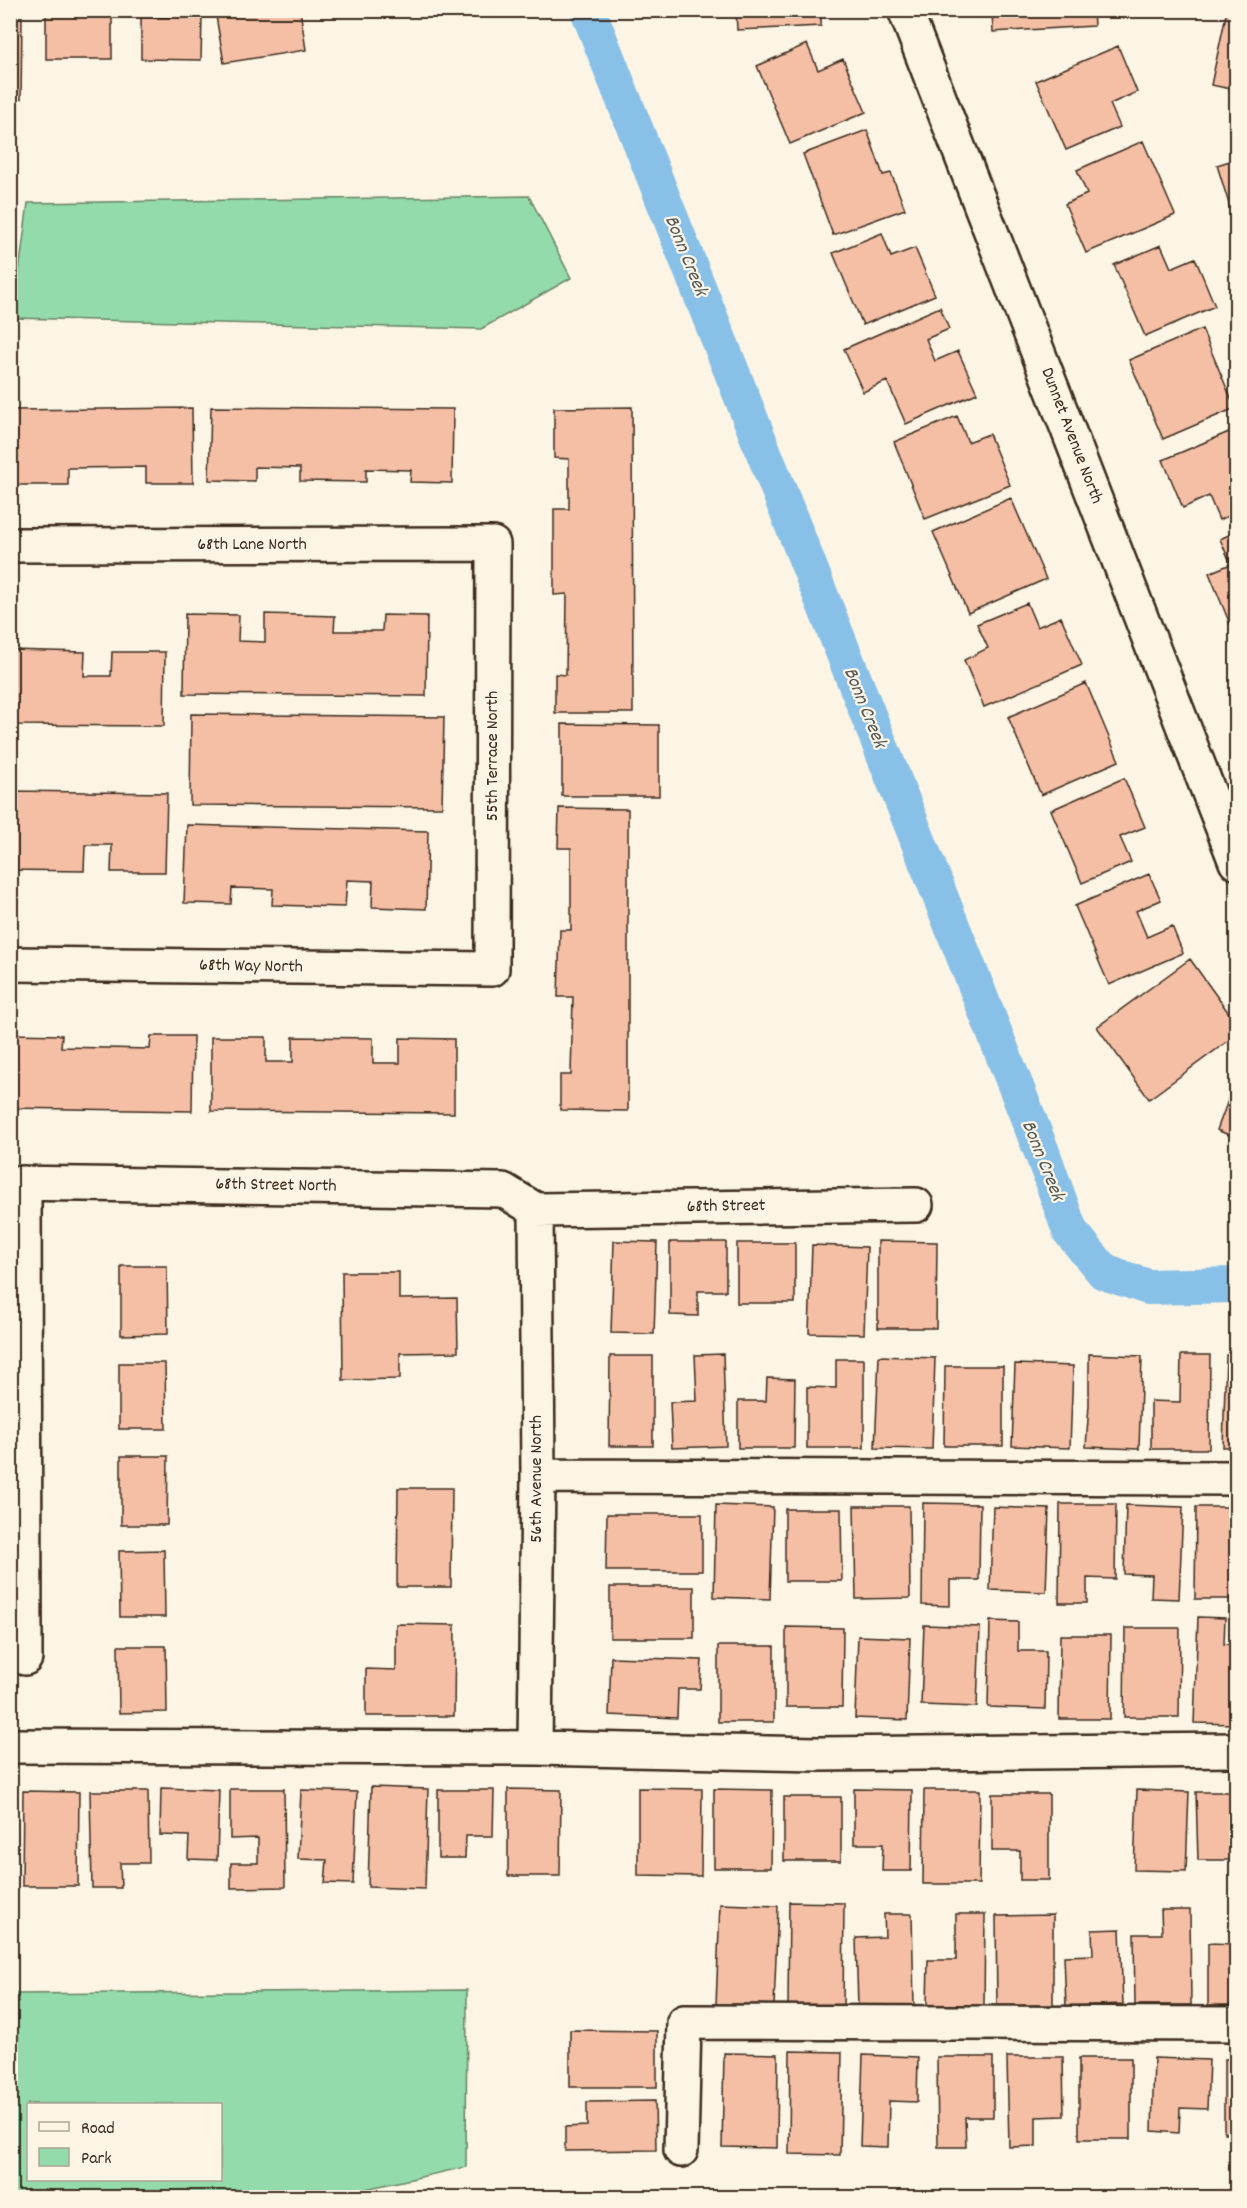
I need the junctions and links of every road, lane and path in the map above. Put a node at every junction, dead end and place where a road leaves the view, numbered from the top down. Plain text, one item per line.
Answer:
1 (904, 10) edge
2 (493, 544) joint
3 (10, 545) edge
4 (1236, 862) edge
5 (10, 964) edge
6 (492, 969) joint
7 (17, 1183) edge
8 (916, 1205) dead end
9 (536, 1210) junction
10 (538, 1476) junction
11 (1236, 1478) edge
12 (25, 1658) dead end
13 (10, 1746) edge
14 (535, 1748) junction
15 (1236, 1750) edge
16 (1236, 2024) edge
17 (681, 2150) dead end

1 - 4 street, Dunnet Avenue North
2 - 3 street, 68th Lane North
2 - 6 street, 55th Terrace North
5 - 6 street, 68th Way North
7 - 9 street, 68th Street North
7 - 12 street
8 - 9 street, 68th Street
9 - 10 street, 56th Avenue North
10 - 11 street
10 - 14 street, 56th Avenue North
13 - 14 street
14 - 15 street
16 - 17 street

